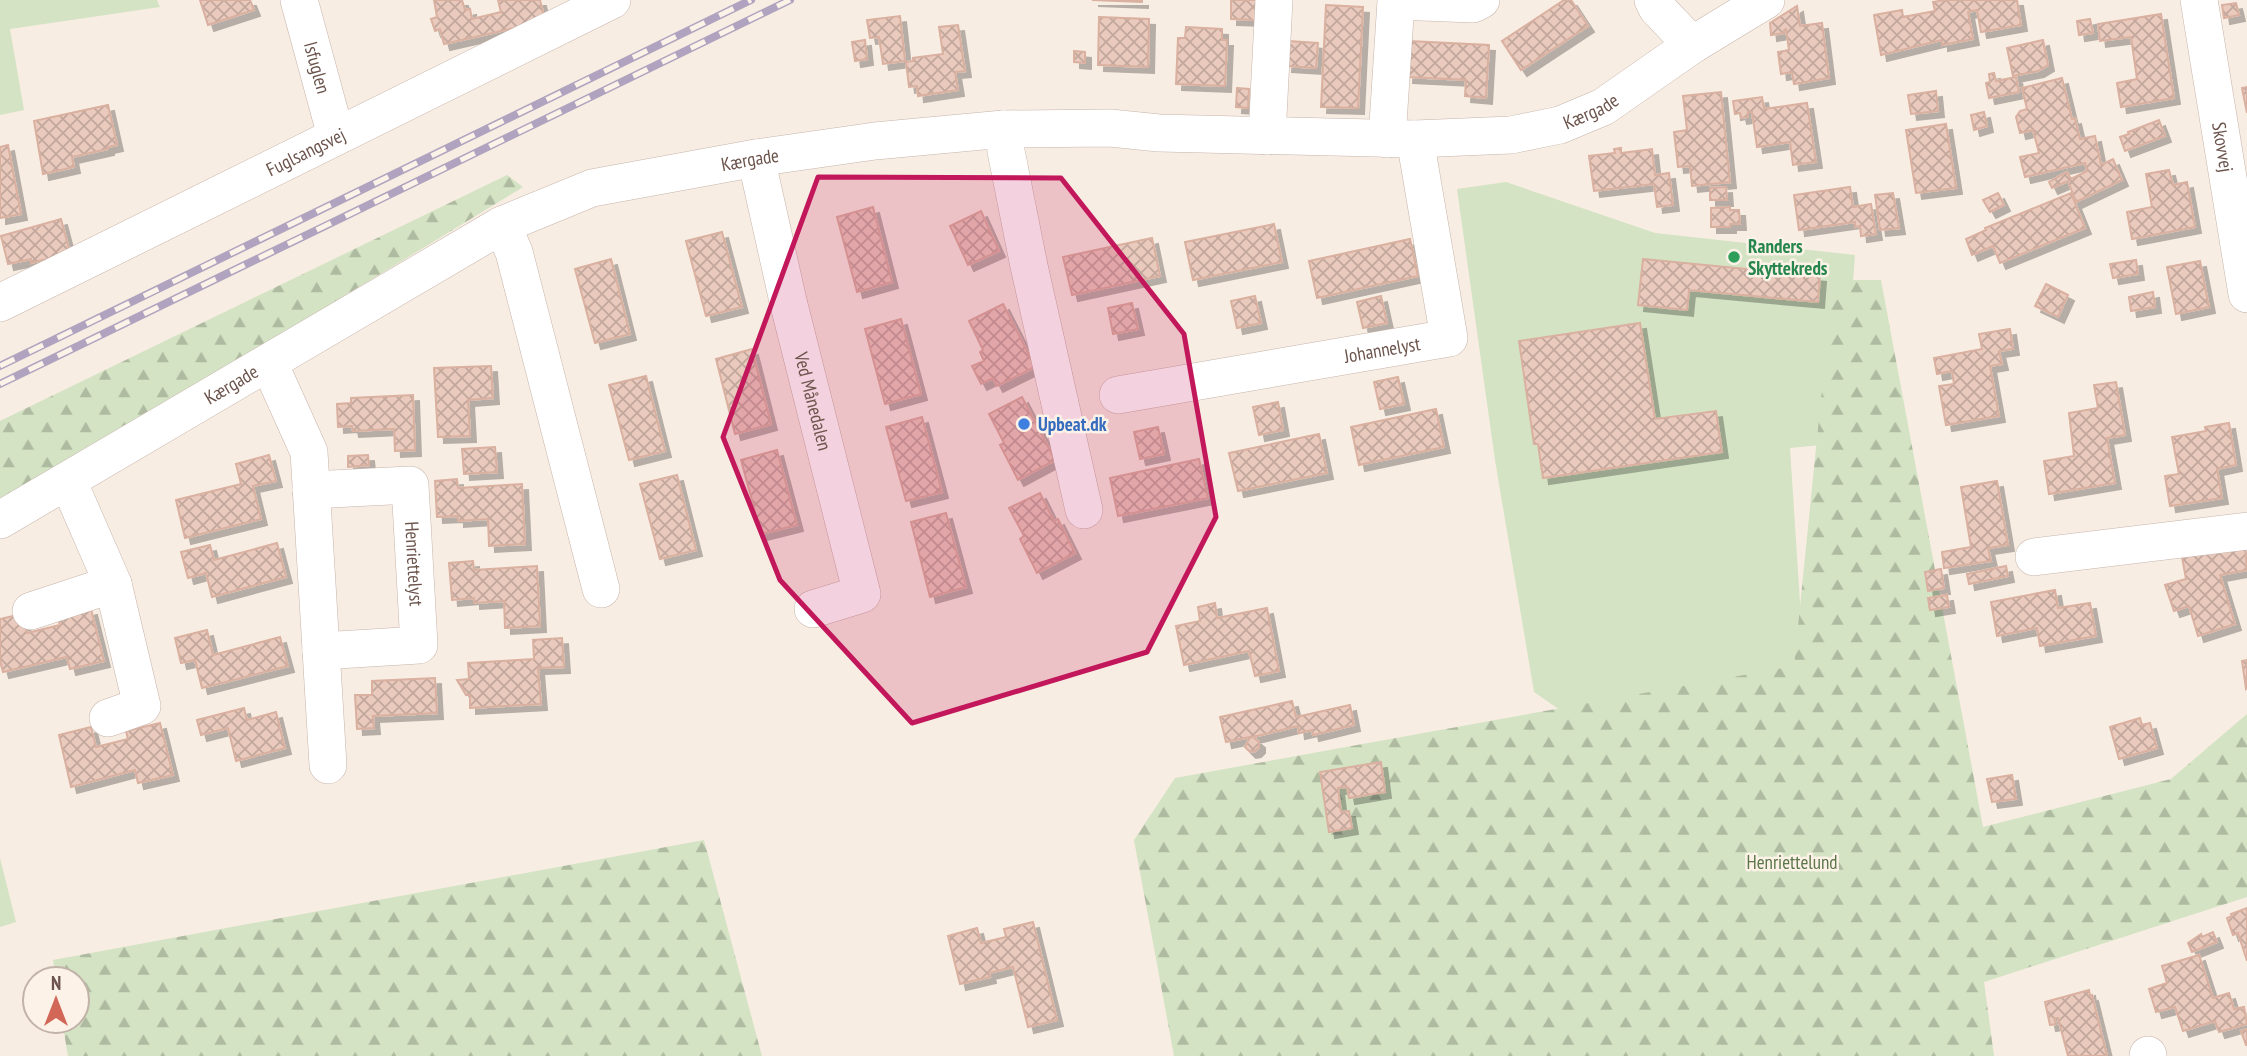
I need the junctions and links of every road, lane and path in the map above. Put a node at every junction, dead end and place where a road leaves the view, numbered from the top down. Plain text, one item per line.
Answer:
1 (299, 0) edge
2 (1274, 0) edge
3 (1481, 0) edge
4 (1653, 0) edge
5 (1766, 0) edge
6 (2199, 0) edge
7 (589, 5) edge
8 (1692, 45) junction
9 (1004, 129) junction
10 (1267, 135) junction
11 (336, 136) junction
12 (1401, 139) junction
13 (756, 158) junction
14 (502, 225) junction
15 (2247, 294) edge
16 (0, 303) edge
17 (269, 363) junction
18 (1118, 396) dead end
19 (68, 481) junction
20 (311, 490) junction
21 (1084, 510) dead end
22 (0, 520) edge
23 (2247, 531) edge
24 (2034, 556) dead end
25 (113, 584) junction
26 (601, 589) dead end
27 (813, 608) dead end
28 (31, 611) dead end
29 (321, 651) junction
30 (108, 718) dead end
31 (328, 765) dead end

1 - 11 street, Isfuglen
2 - 10 street
3 - 12 street
4 - 8 street
5 - 8 street, Kærgade
6 - 15 street, Skovvej
7 - 11 street, Fuglsangsvej
8 - 12 street, Kærgade
9 - 10 street, Kærgade
9 - 13 street, Kærgade
9 - 21 street
10 - 12 street, Kærgade
11 - 16 street, Fuglsangsvej
12 - 18 street, Johannelyst
13 - 14 street, Kærgade
13 - 27 street, Ved Månedalen
14 - 17 street, Kærgade
14 - 26 street
17 - 19 street, Kærgade
17 - 20 street
19 - 22 street, Kærgade
19 - 25 street
20 - 29 street
20 - 29 street, Henriettelyst
23 - 24 street
25 - 28 street
25 - 30 street
29 - 31 street

